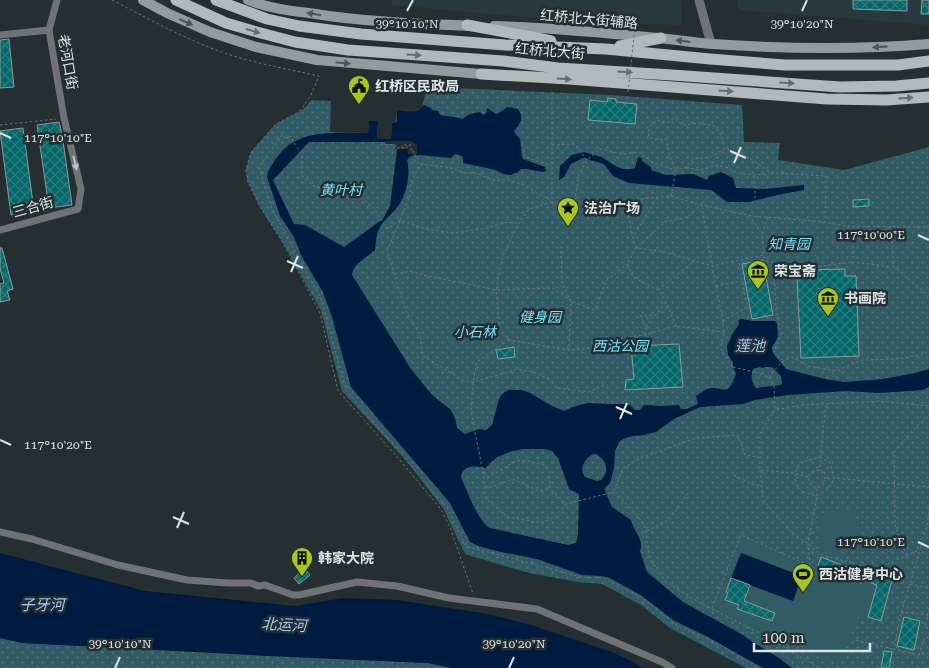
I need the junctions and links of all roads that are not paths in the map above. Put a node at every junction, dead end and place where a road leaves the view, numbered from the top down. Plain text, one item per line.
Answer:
1 (57, 0) edge
2 (143, 0) edge
3 (176, 0) edge
4 (216, 0) edge
5 (248, 0) edge
6 (699, 0) edge
7 (467, 26) junction
8 (50, 30) junction
9 (0, 35) edge
10 (661, 38) junction
11 (711, 44) junction
12 (929, 44) edge
13 (575, 47) junction
14 (606, 49) junction
15 (929, 61) edge
16 (558, 68) junction
17 (480, 74) junction
18 (929, 83) edge
19 (929, 97) edge
20 (76, 209) joint
21 (0, 230) edge
22 (0, 532) edge
23 (672, 668) edge

1 - 8 street
2 -> 17 main road
3 -> 16 main road, 红桥北大街
4 - 13 main road, 红桥北大街
7 -> 5 main road, 红桥北大街辅路
6 - 11 street
7 - 10 main road, 红桥北大街辅路
7 - 13 main road
8 - 9 street, 老河口街
8 -> 20 street, 老河口街
11 -> 10 main road, 红桥北大街辅路
10 - 14 main road
12 -> 11 main road, 红桥北大街辅路
13 - 14 main road, 红桥北大街
14 - 15 main road, 红桥北大街
16 - 17 main road
16 -> 18 main road, 红桥北大街
17 -> 19 main road
20 - 21 street, 三合街
22 - 23 street

